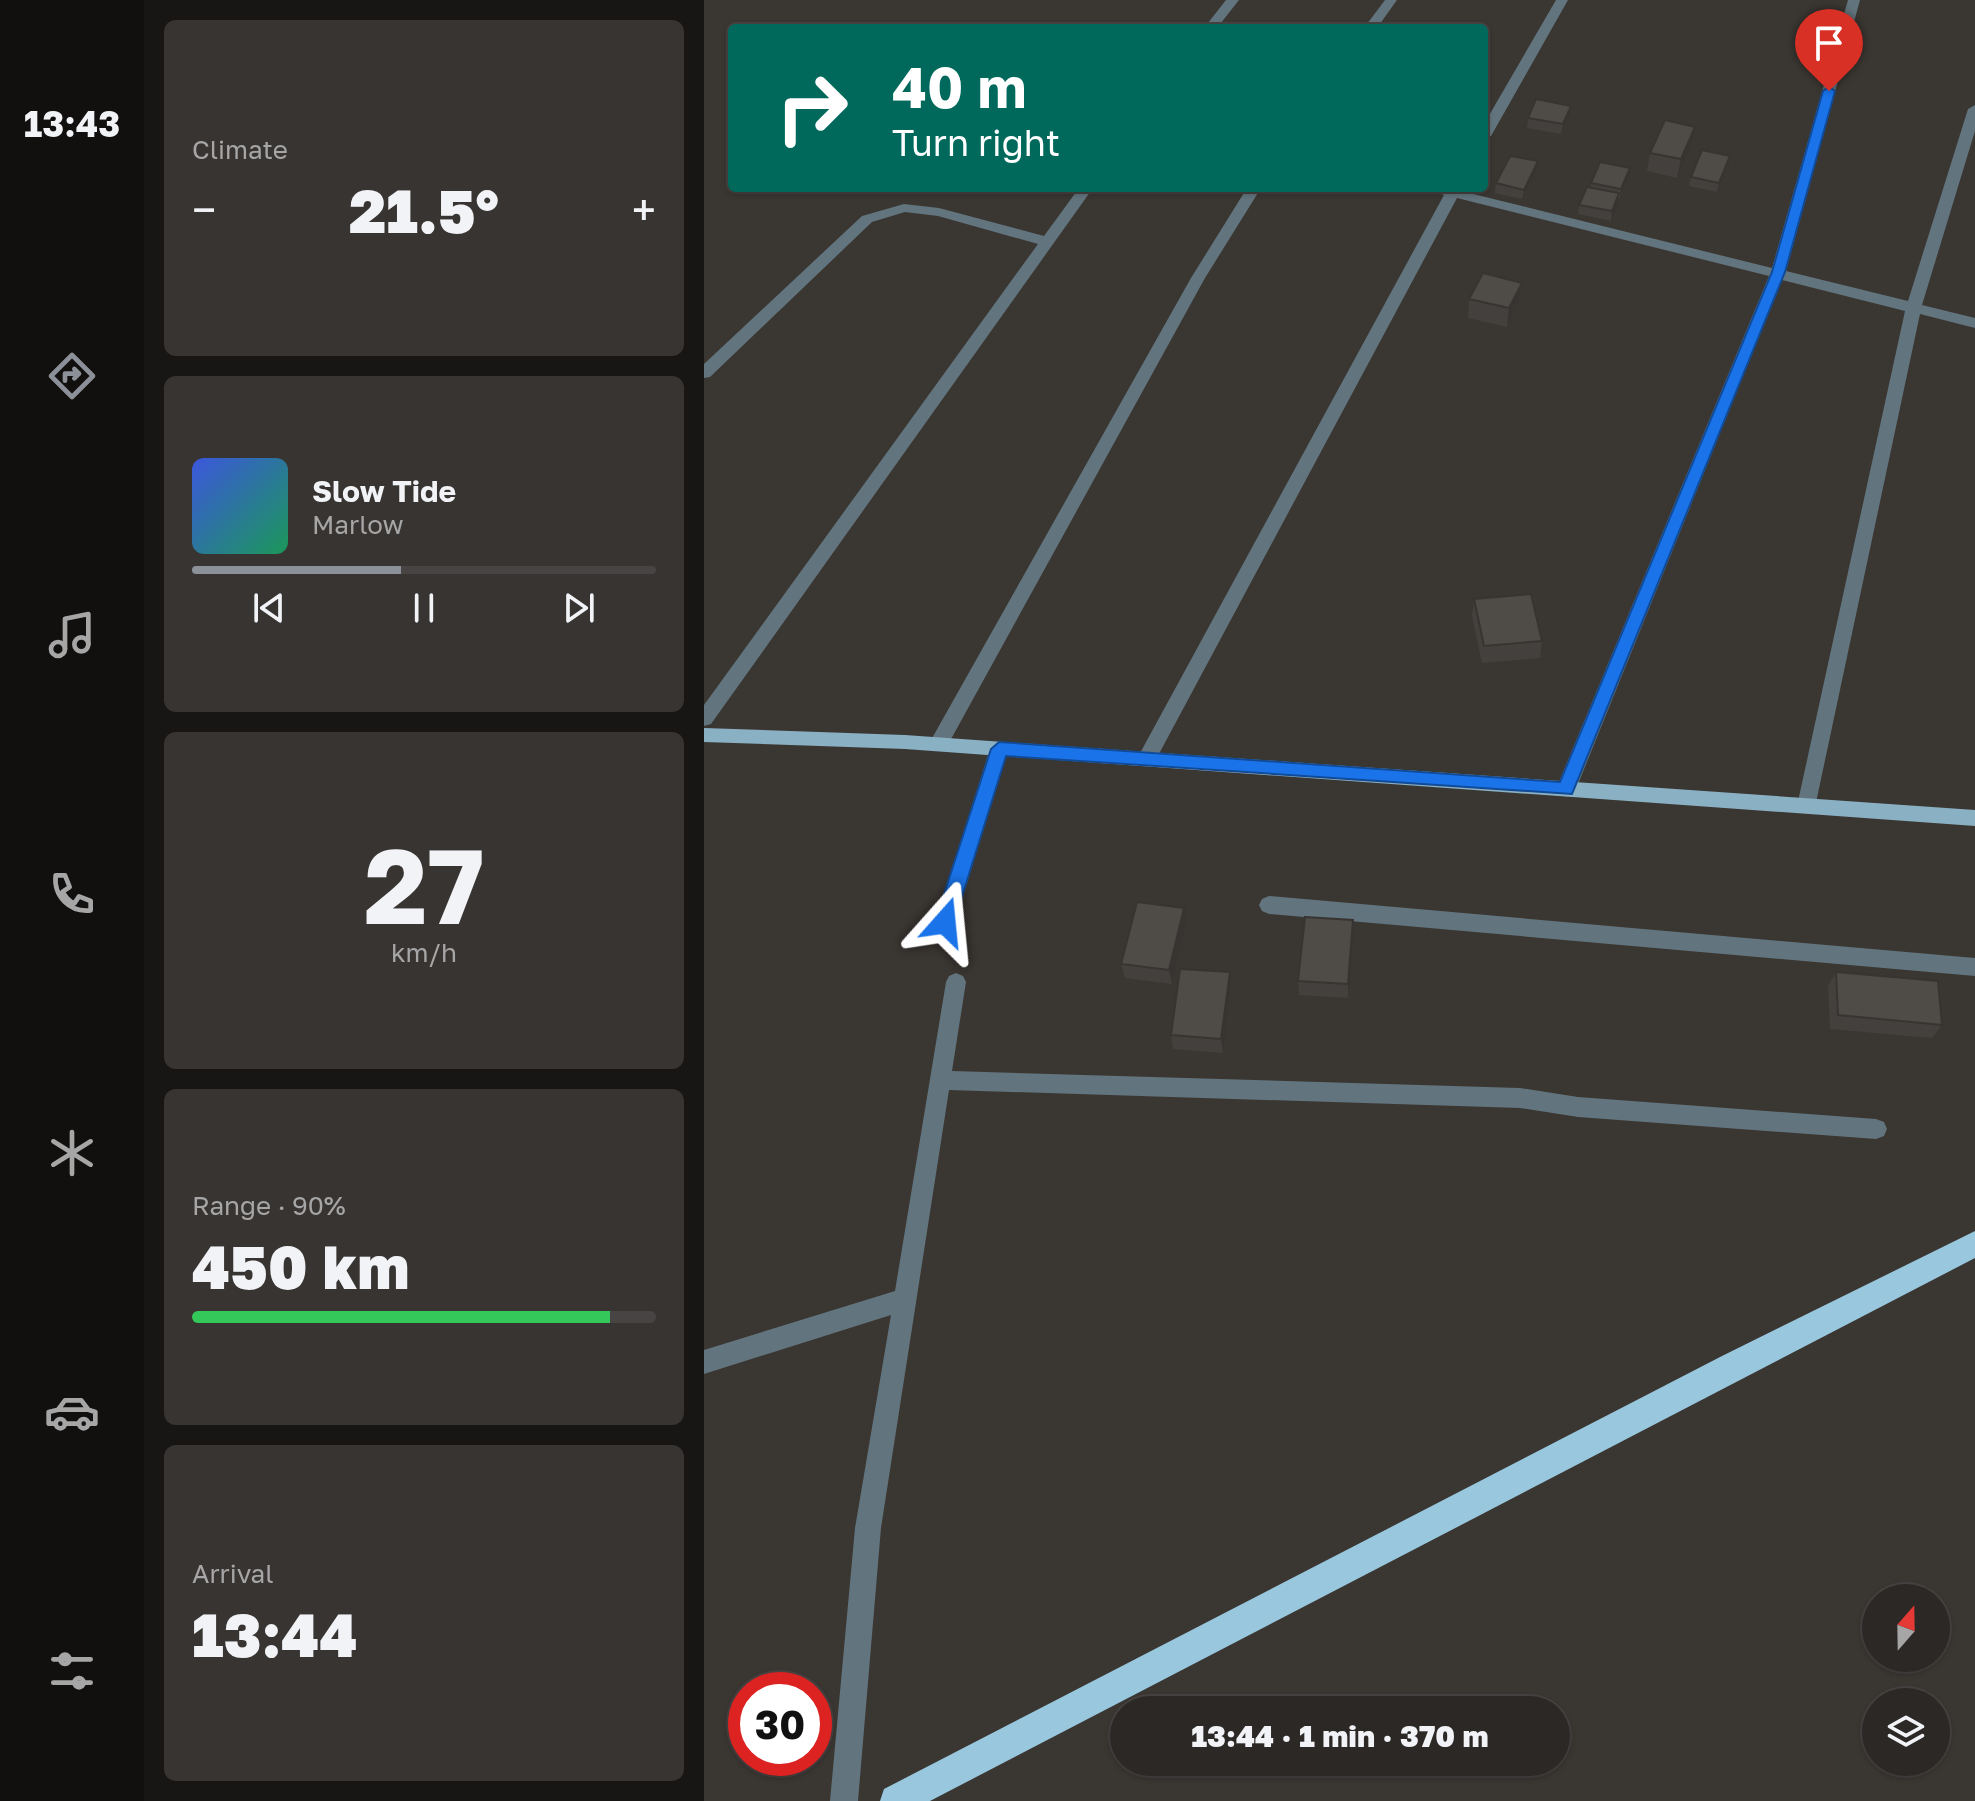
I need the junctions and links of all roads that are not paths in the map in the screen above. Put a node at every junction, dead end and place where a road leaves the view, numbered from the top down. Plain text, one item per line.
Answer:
1 (1233, 0) edge
2 (1391, 0) edge
3 (1562, 0) edge
4 (1854, 0) edge
5 (1213, 24) edge
6 (1373, 24) edge
7 (1975, 109) edge
8 (1488, 129) edge
9 (1083, 192) edge
10 (1252, 192) edge
11 (1453, 192) edge
12 (1458, 192) edge
13 (1047, 242) junction
14 (1778, 272) junction
15 (1914, 306) junction
16 (1975, 323) edge
17 (704, 373) edge
18 (704, 719) edge
19 (704, 735) edge
20 (938, 745) junction
21 (999, 749) junction
22 (1146, 760) junction
23 (1566, 789) junction
24 (1807, 806) junction
25 (1975, 818) edge
26 (1269, 905) dead end
27 (945, 922) dead end
28 (1975, 967) edge
29 (956, 982) dead end
30 (940, 1080) junction
31 (1876, 1129) dead end
32 (1975, 1244) edge
33 (905, 1299) junction
34 (704, 1362) edge
35 (844, 1801) edge
36 (896, 1801) edge

1 - 5 street
2 - 6 street
3 - 8 street
4 - 14 street
7 - 15 street
9 - 13 street
10 - 20 street
11 - 22 street
12 - 14 street
13 - 17 street
13 - 18 street
14 - 15 street
14 - 23 street
15 - 16 street
15 - 24 street
19 - 20 main road
20 - 21 main road
21 - 22 main road
21 - 27 street
22 - 23 main road
23 - 24 main road
24 - 25 main road
26 - 28 street
29 - 30 street
30 - 31 street
30 - 33 street
32 - 36 highway
33 - 34 street
33 - 35 street

